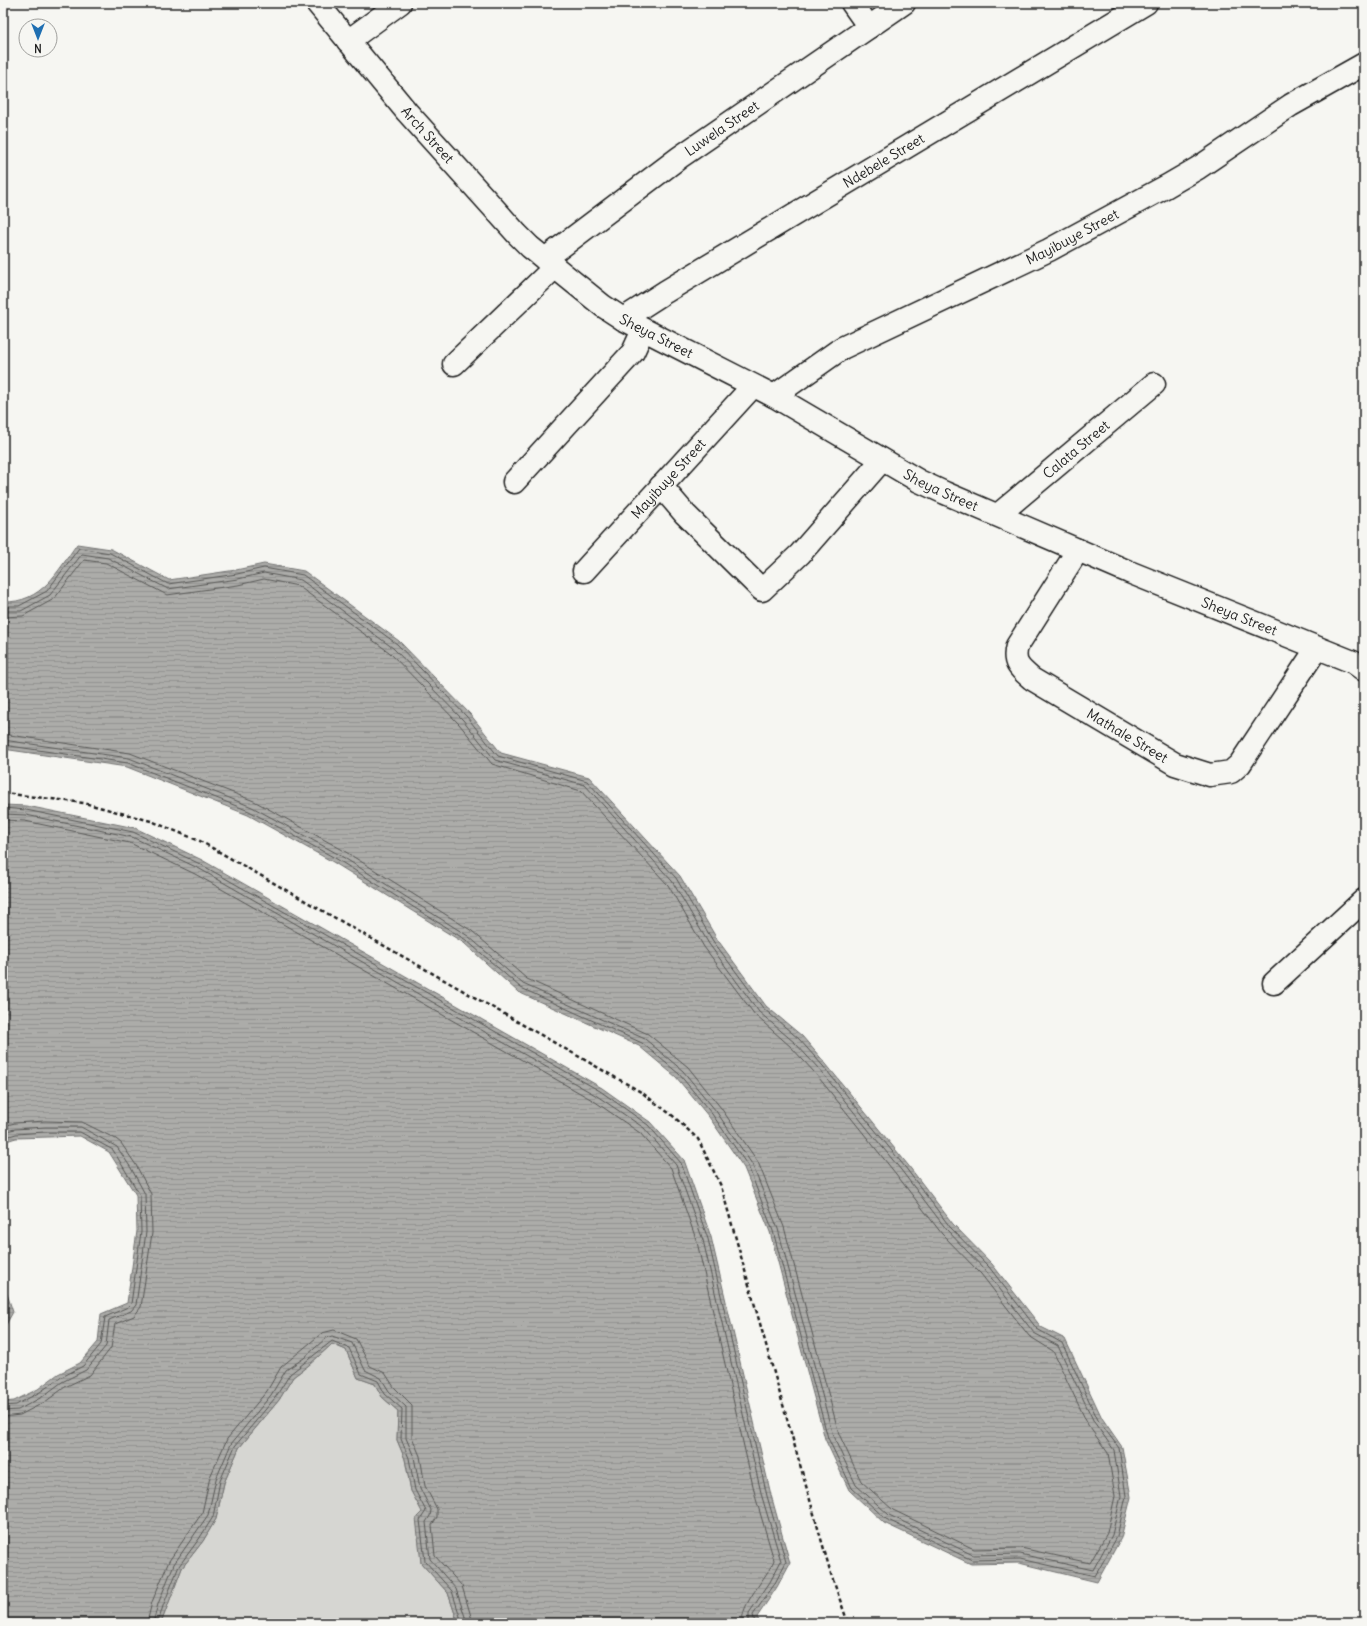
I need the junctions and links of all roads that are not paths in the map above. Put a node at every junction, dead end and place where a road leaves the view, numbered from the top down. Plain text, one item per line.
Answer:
1 (317, 3) edge
2 (400, 3) edge
3 (852, 3) edge
4 (904, 3) edge
5 (1146, 3) edge
6 (869, 27) junction
7 (348, 41) junction
8 (1364, 64) edge
9 (550, 263) junction
10 (623, 319) junction
11 (643, 330) junction
12 (454, 364) dead end
13 (1154, 384) dead end
14 (752, 386) junction
15 (774, 396) junction
16 (882, 460) junction
17 (514, 482) dead end
18 (661, 486) junction
19 (998, 515) junction
20 (1078, 550) junction
21 (584, 571) dead end
22 (1317, 648) junction
23 (1360, 663) edge
24 (1364, 900) edge
25 (1274, 983) dead end

1 - 7 street, Arch Street
2 - 7 street
3 - 6 street
4 - 6 street, Luwela Street
5 - 10 street, Ndebele Street
6 - 9 street, Luwela Street
7 - 9 street, Arch Street
8 - 15 street, Mayibuye Street
9 - 10 street, Sheya Street
9 - 12 street, Luwela Street
10 - 11 street, Sheya Street
11 - 14 street, Sheya Street
11 - 17 street
13 - 19 street, Calata Street
14 - 15 street, Sheya Street
14 - 18 street, Mayibuye Street
15 - 16 street, Sheya Street
16 - 18 street
16 - 19 street, Sheya Street
18 - 21 street, Mayibuye Street
19 - 20 street, Sheya Street
20 - 22 street, Sheya Street
20 - 22 street, Mathale Street
22 - 23 street, Sheya Street
24 - 25 street

